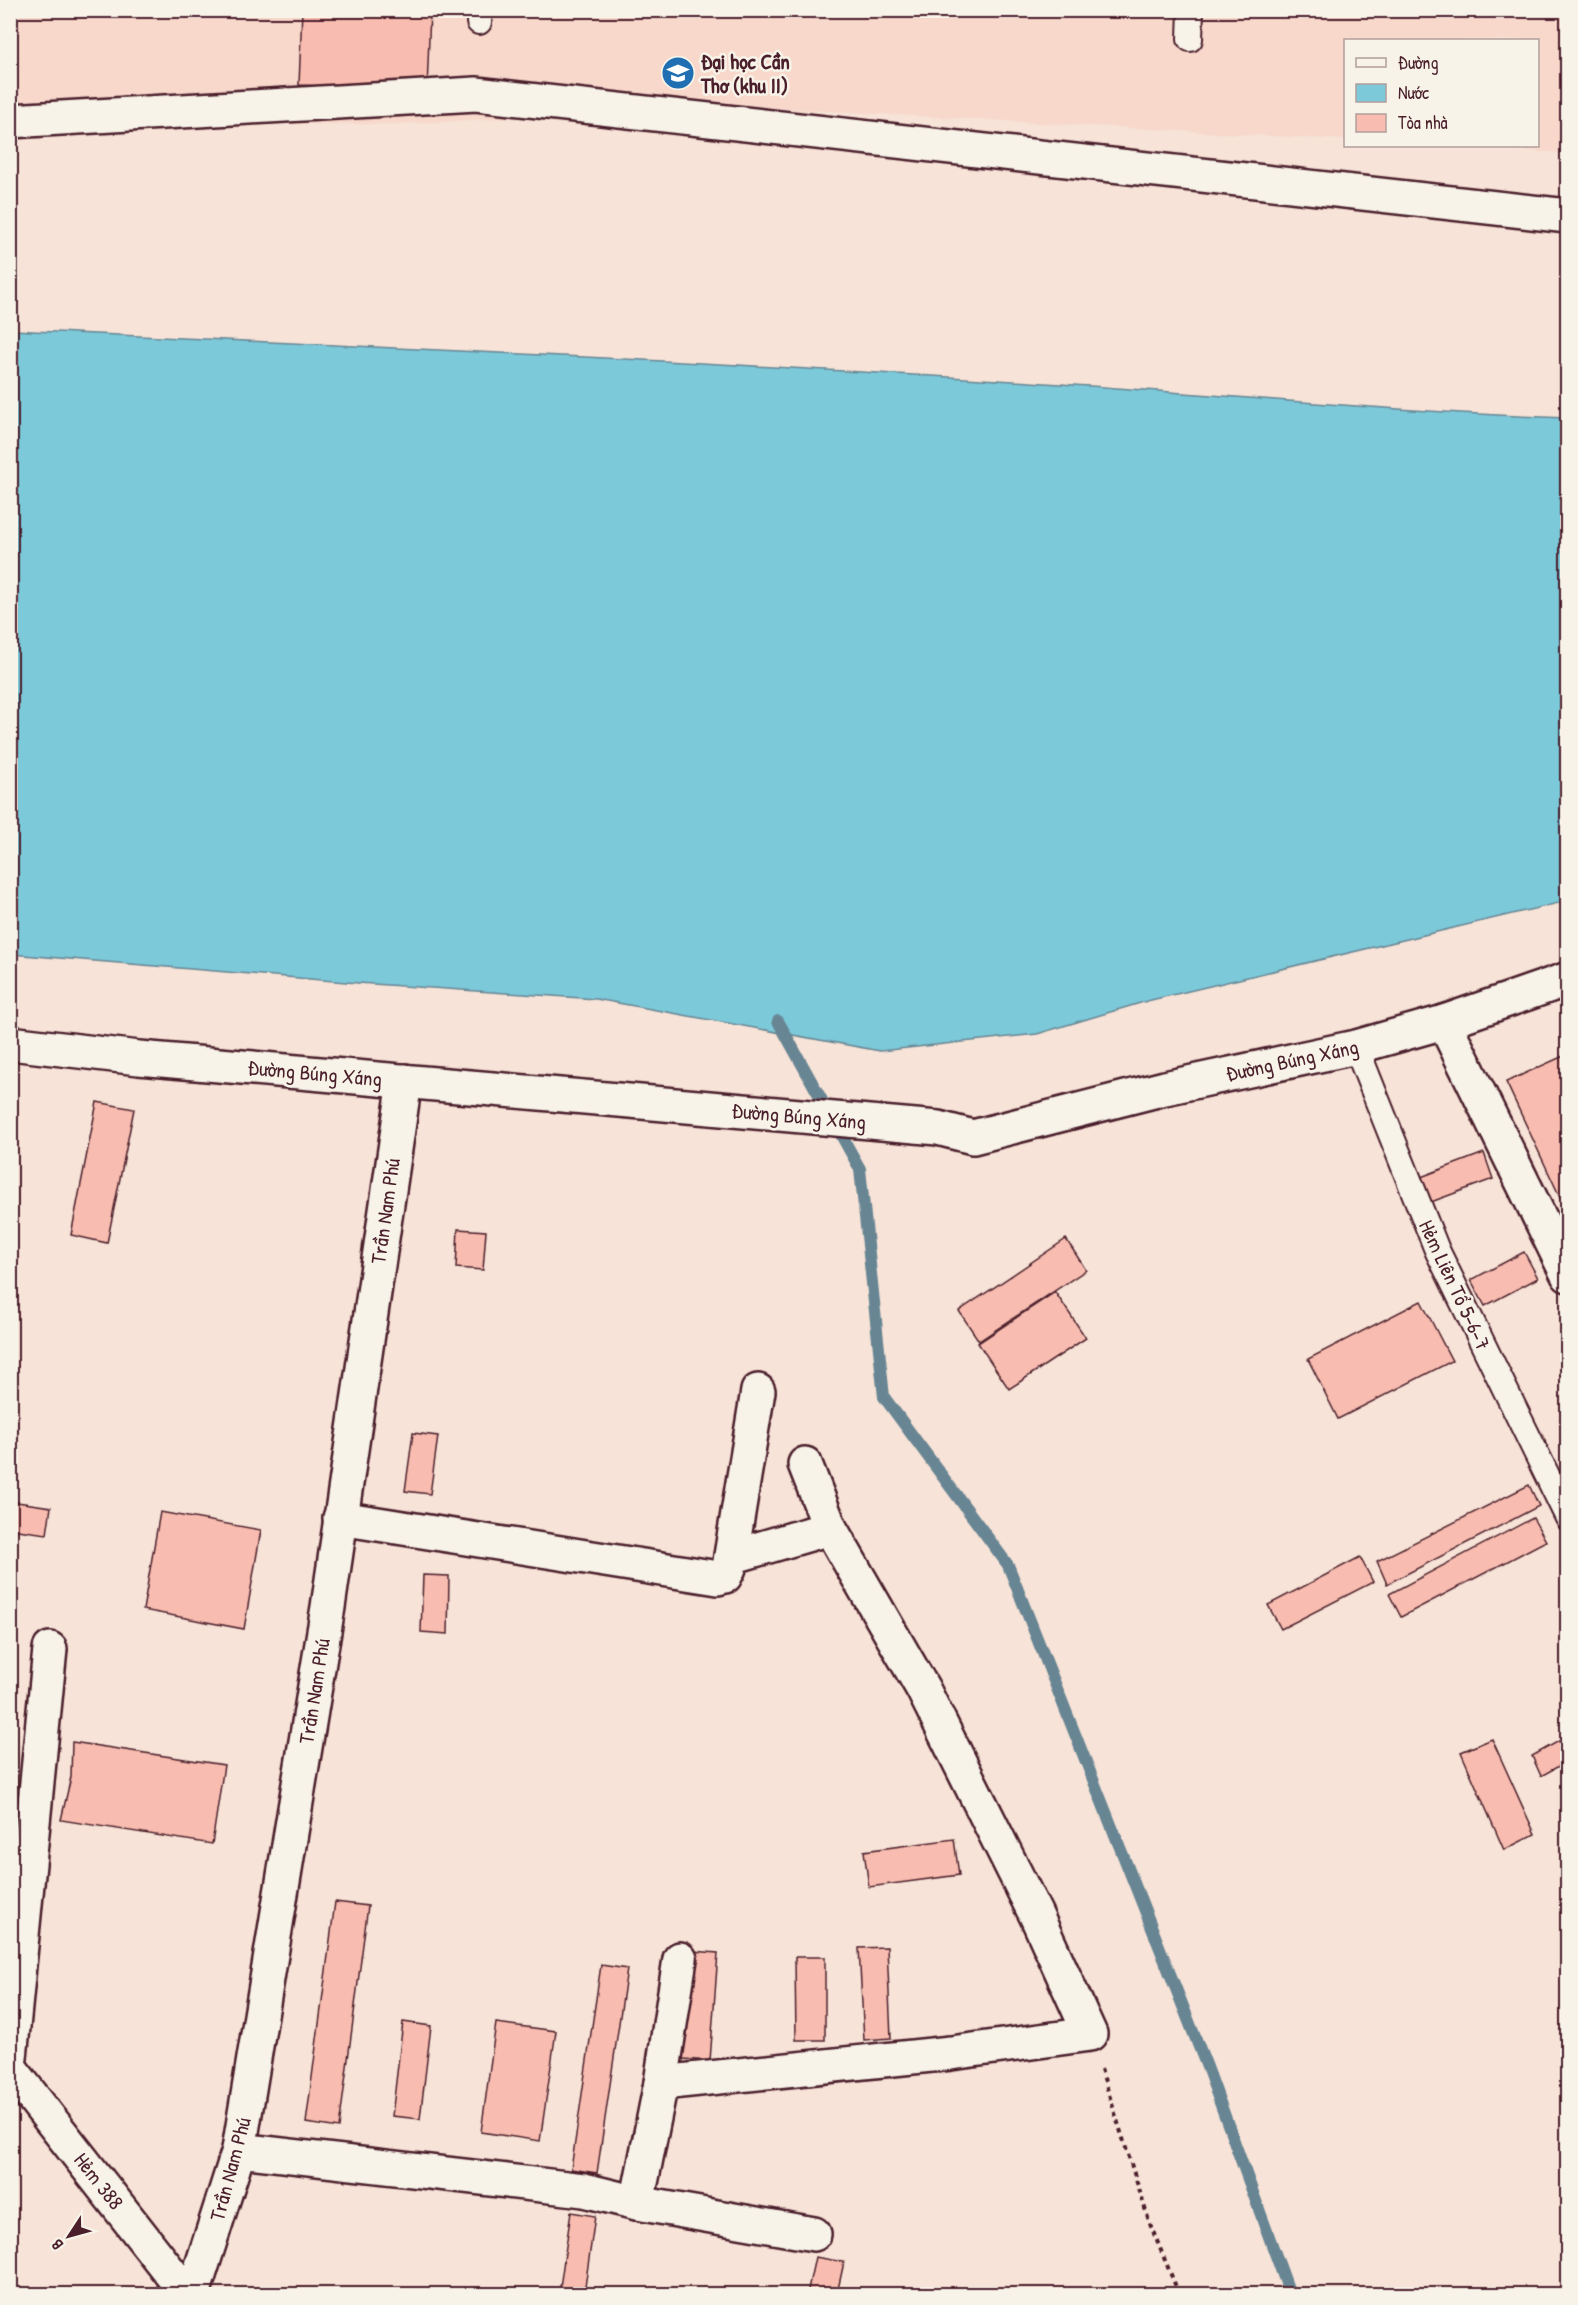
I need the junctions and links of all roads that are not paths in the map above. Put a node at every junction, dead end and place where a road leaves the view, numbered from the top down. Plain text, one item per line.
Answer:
1 (1191, 10) edge
2 (1190, 39) dead end
3 (10, 121) edge
4 (1568, 216) edge
5 (1568, 979) edge
6 (1444, 1022) junction
7 (10, 1043) edge
8 (1356, 1047) junction
9 (405, 1081) junction
10 (1568, 1275) edge
11 (758, 1391) dead end
12 (806, 1464) dead end
13 (340, 1518) junction
14 (1568, 1518) edge
15 (830, 1528) junction
16 (731, 1557) junction
17 (51, 1649) dead end
18 (680, 1959) dead end
19 (10, 2058) edge
20 (10, 2068) edge
21 (661, 2083) junction
22 (239, 2150) junction
23 (637, 2203) junction
24 (814, 2234) dead end
25 (187, 2295) edge
26 (193, 2295) edge

1 - 2 lane
3 - 4 street
5 - 6 street, Đường Búng Xáng
6 - 8 street, Đường Búng Xáng
6 - 10 street
7 - 9 street, Đường Búng Xáng
8 - 9 street, Đường Búng Xáng
8 - 14 lane, Hẻm Liên Tổ 5-6-7
9 - 13 street, Trần Nam Phú
11 - 16 street
12 - 15 street
13 - 16 street
13 - 22 street, Trần Nam Phú
15 - 16 street
15 - 21 street
17 - 19 street
18 - 21 street
20 - 25 street, Hẻm 388
21 - 23 street
22 - 23 street
22 - 26 street, Trần Nam Phú
23 - 24 street

